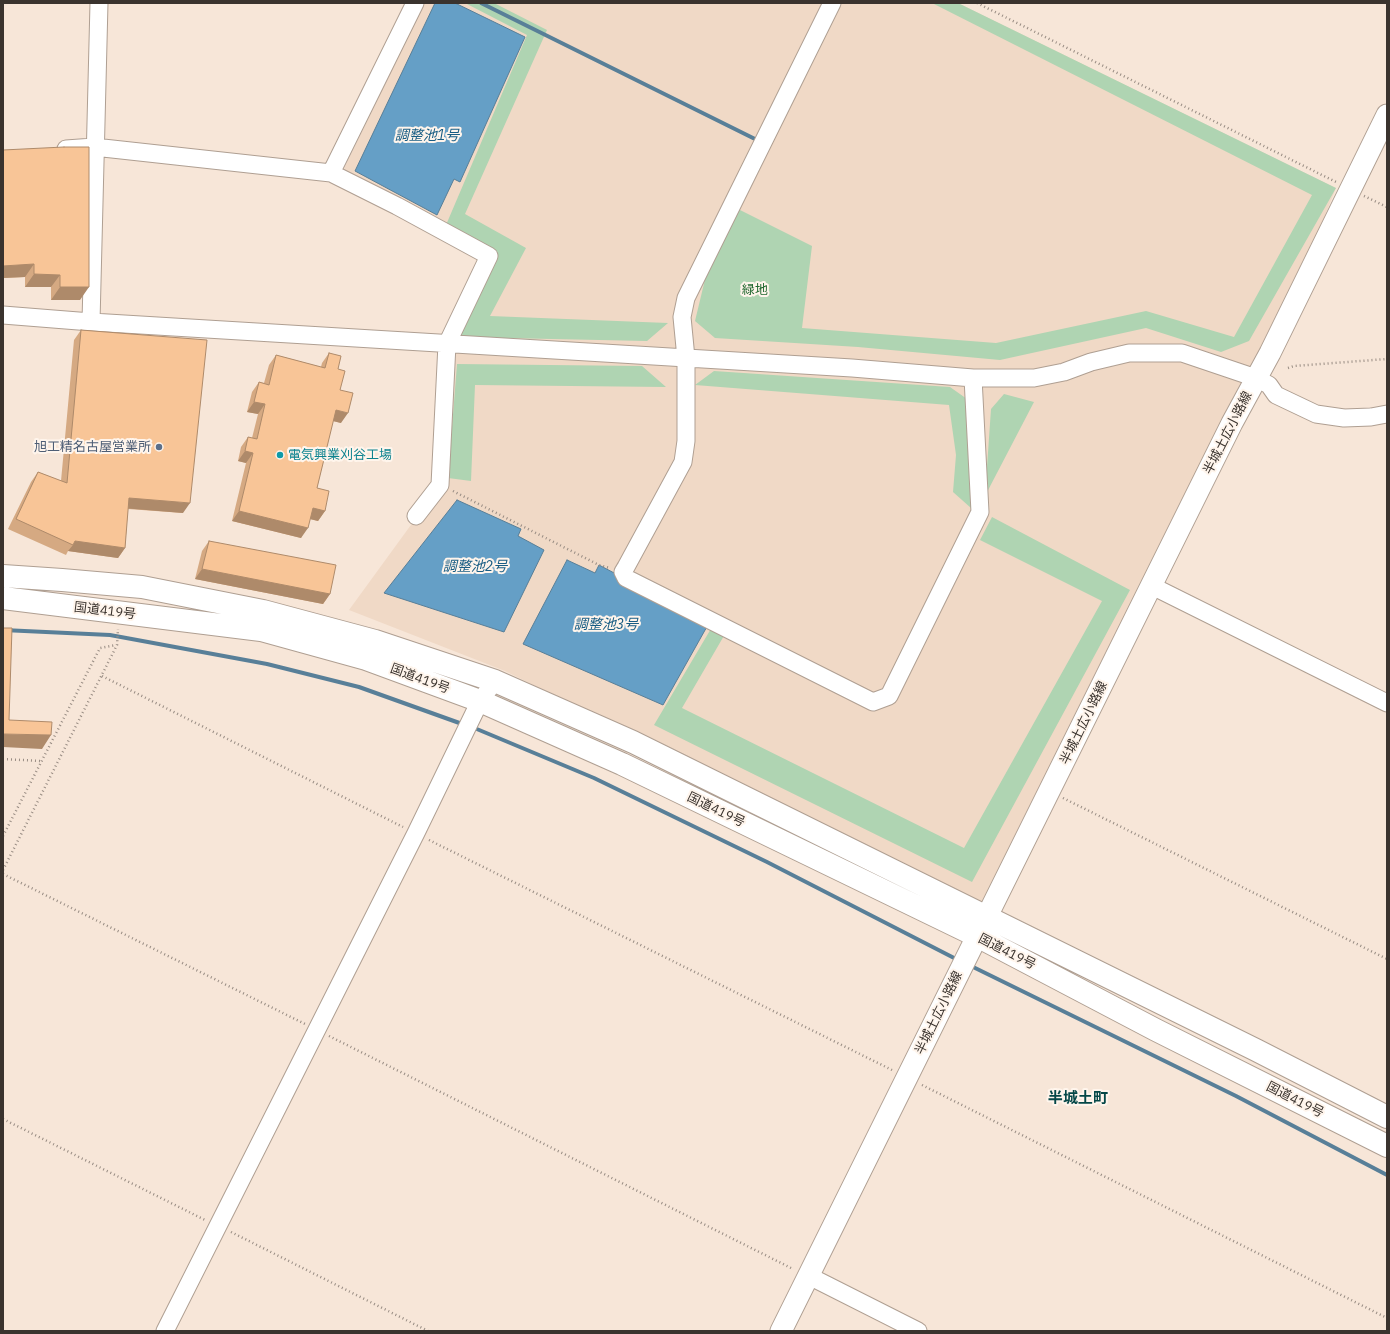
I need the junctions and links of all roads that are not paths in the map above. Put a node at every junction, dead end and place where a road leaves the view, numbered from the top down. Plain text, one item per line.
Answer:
1 (99, 3) edge
2 (415, 3) edge
3 (832, 3) edge
4 (1387, 115) edge
5 (94, 147) junction
6 (48, 150) edge
7 (331, 173) junction
8 (3, 315) edge
9 (91, 322) junction
10 (448, 344) junction
11 (686, 358) junction
12 (973, 378) junction
13 (1256, 378) junction
14 (1387, 414) edge
15 (416, 516) dead end
16 (3, 576) edge
17 (1152, 586) junction
18 (3, 598) edge
19 (495, 681) junction
20 (480, 701) junction
21 (1387, 703) edge
22 (987, 917) junction
23 (968, 954) junction
24 (1387, 1117) edge
25 (1387, 1146) edge
26 (809, 1276) junction
27 (166, 1331) edge
28 (781, 1331) edge
29 (918, 1331) edge

1 - 5 street
2 - 7 street
3 - 11 street
4 - 13 main road, 半城土広小路線
5 - 6 street
5 - 7 street
5 - 9 street
7 - 10 street
8 - 9 street
9 - 10 street
10 - 11 street
10 - 15 street
11 - 12 street
11 - 12 street
12 - 13 street
13 - 14 street
13 - 17 main road, 半城土広小路線
16 - 19 highway, 国道419号
17 - 21 street
17 - 22 main road, 半城土広小路線
18 - 20 highway, 国道419号
19 - 20 street
19 - 22 highway, 国道419号
20 - 23 highway, 国道419号
20 - 27 street
22 - 23 main road, 半城土広小路線
22 - 24 highway, 国道419号
23 - 25 highway, 国道419号
23 - 26 main road, 半城土広小路線
26 - 28 main road, 半城土広小路線
26 - 29 street

